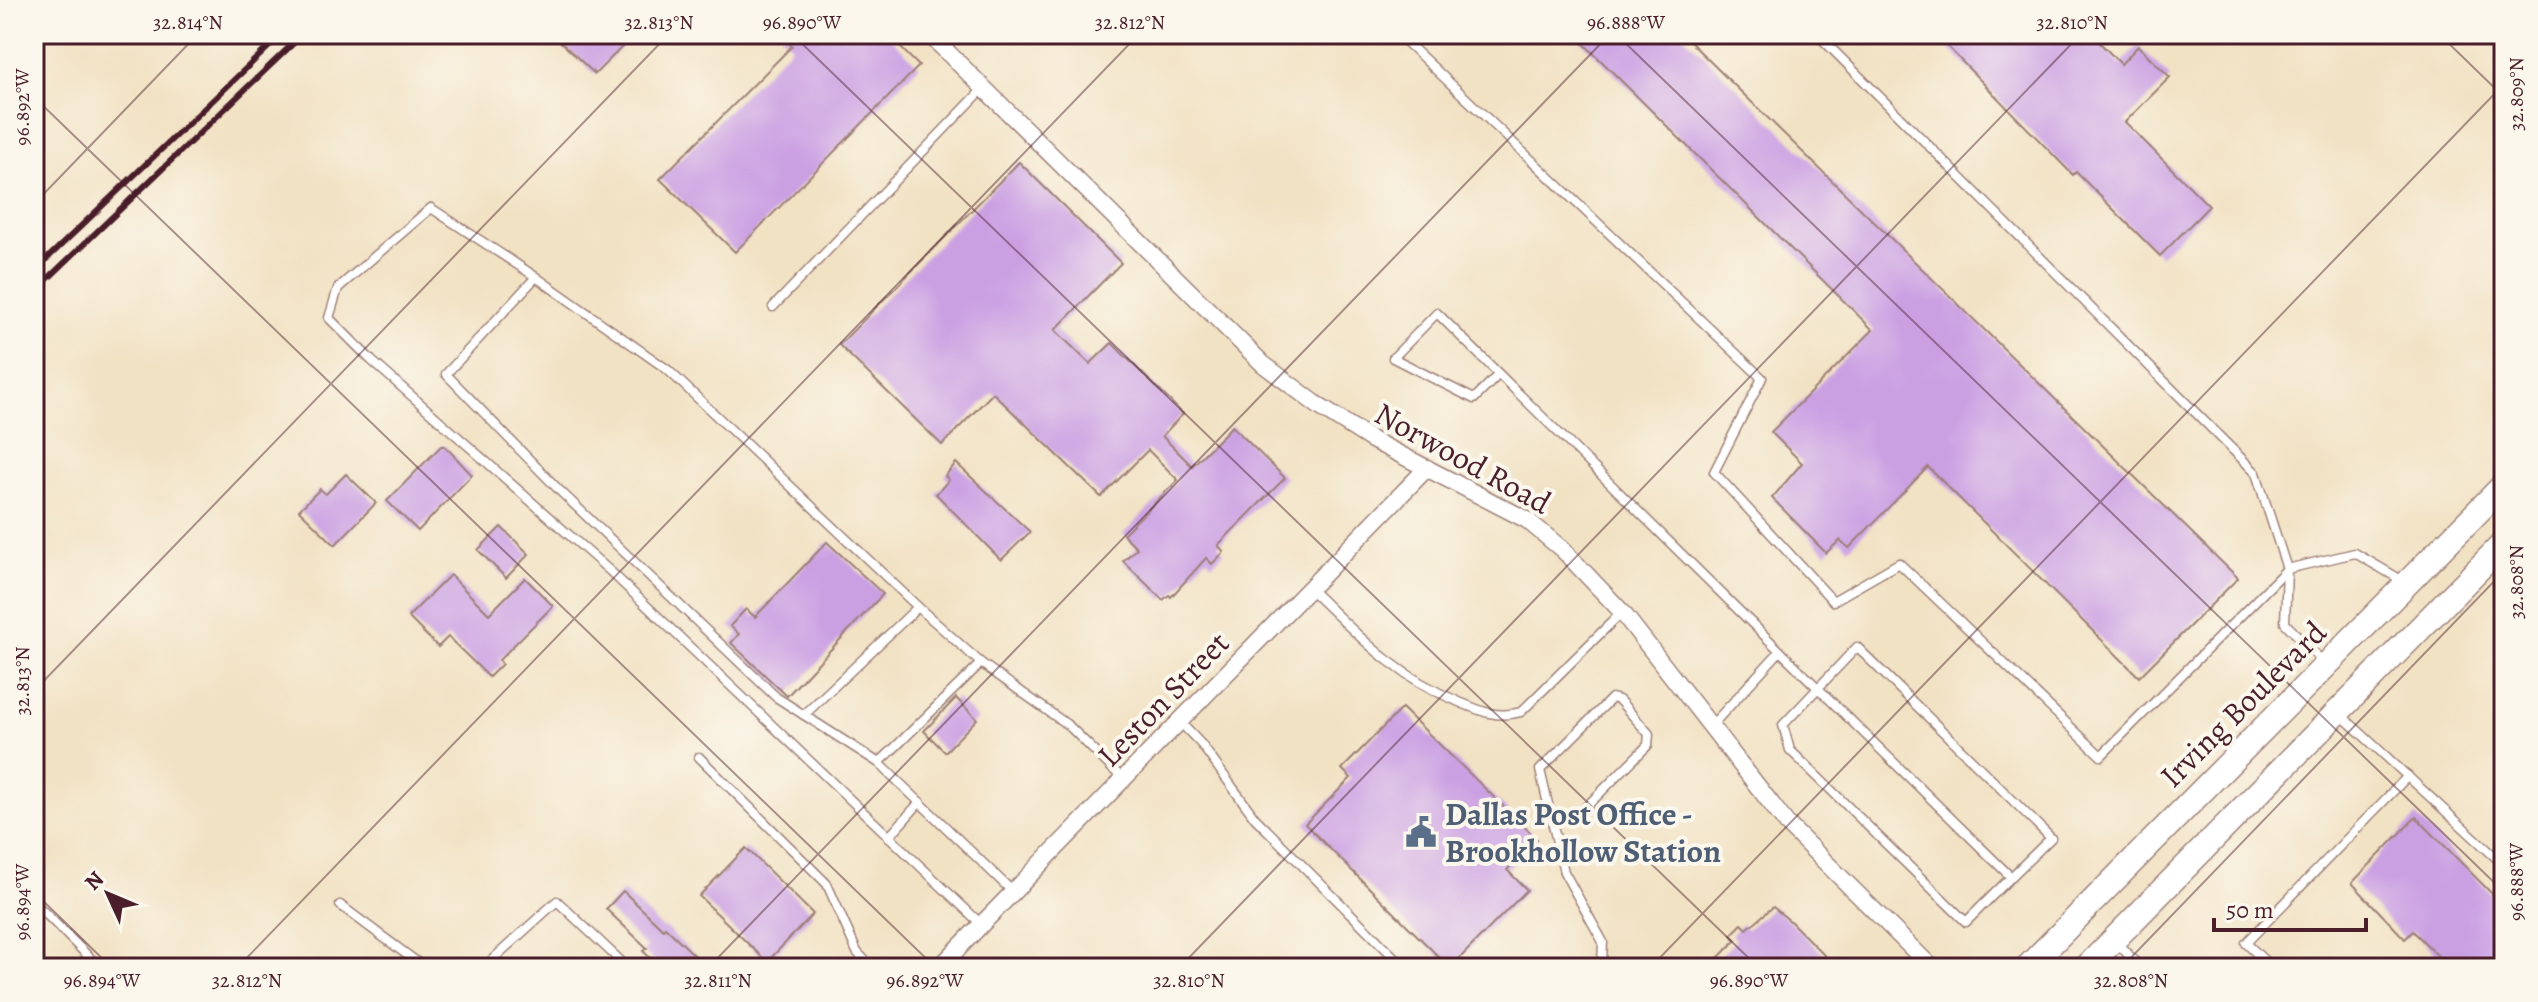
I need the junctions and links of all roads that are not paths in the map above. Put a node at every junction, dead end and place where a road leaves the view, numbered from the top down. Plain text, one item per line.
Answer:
1 (929, 34) edge
2 (1398, 34) edge
3 (1817, 34) edge
4 (984, 88) junction
5 (536, 277) junction
6 (773, 307) dead end
7 (1499, 374) junction
8 (1427, 468) junction
9 (2504, 485) edge
10 (2473, 517) junction
11 (2503, 545) edge
12 (2287, 569) junction
13 (2407, 583) junction
14 (1309, 589) junction
15 (918, 607) junction
16 (1622, 612) junction
17 (1780, 651) junction
18 (981, 663) junction
19 (2326, 665) junction
20 (1818, 688) junction
21 (2356, 693) junction
22 (2337, 712) junction
23 (804, 715) junction
24 (1179, 722) junction
25 (1712, 725) junction
26 (699, 757) dead end
27 (879, 763) junction
28 (2408, 776) junction
29 (1123, 779) junction
30 (920, 802) junction
31 (1551, 816) junction
32 (889, 837) junction
33 (2504, 865) edge
34 (2011, 877) junction
35 (1013, 892) junction
36 (34, 902) edge
37 (340, 905) dead end
38 (981, 924) junction
39 (2113, 940) junction
40 (100, 968) edge
41 (425, 968) edge
42 (483, 968) edge
43 (628, 968) edge
44 (872, 968) edge
45 (939, 968) edge
46 (1405, 968) edge
47 (1596, 968) edge
48 (1932, 968) edge
49 (2027, 968) edge
50 (2086, 968) edge
51 (2141, 968) edge
52 (2272, 968) edge

1 - 4 street, Norwood Road
2 - 12 lane
3 - 12 lane
4 - 6 lane
4 - 8 street, Norwood Road
5 - 15 lane
5 - 23 lane
5 - 32 lane
7 - 7 lane
7 - 17 lane
8 - 14 street, Leston Street
8 - 16 street, Norwood Road
9 - 10 main road, Irving Boulevard
10 - 11 main road
10 - 13 main road, Irving Boulevard
11 - 21 main road
12 - 13 lane
12 - 19 lane
13 - 19 main road, Irving Boulevard
14 - 16 lane
14 - 24 street, Leston Street
15 - 18 lane
15 - 23 lane
16 - 25 street, Norwood Road
17 - 20 lane
17 - 25 lane
18 - 27 lane
18 - 29 lane
19 - 21 main road
19 - 49 main road, Irving Boulevard
20 - 34 lane
20 - 34 lane
20 - 34 lane
21 - 22 main road
22 - 28 lane
22 - 39 main road
23 - 27 lane
24 - 29 street, Leston Street
24 - 46 lane
25 - 48 street, Norwood Road
26 - 44 lane
27 - 30 lane
28 - 33 lane
28 - 52 lane
29 - 35 street, Leston Street
30 - 32 lane
30 - 35 lane
31 - 31 lane
31 - 47 lane
32 - 38 lane
35 - 38 street, Leston Street
36 - 40 lane
37 - 41 lane
38 - 45 street, Leston Street
39 - 50 main road
39 - 51 lane
42 - 43 lane

